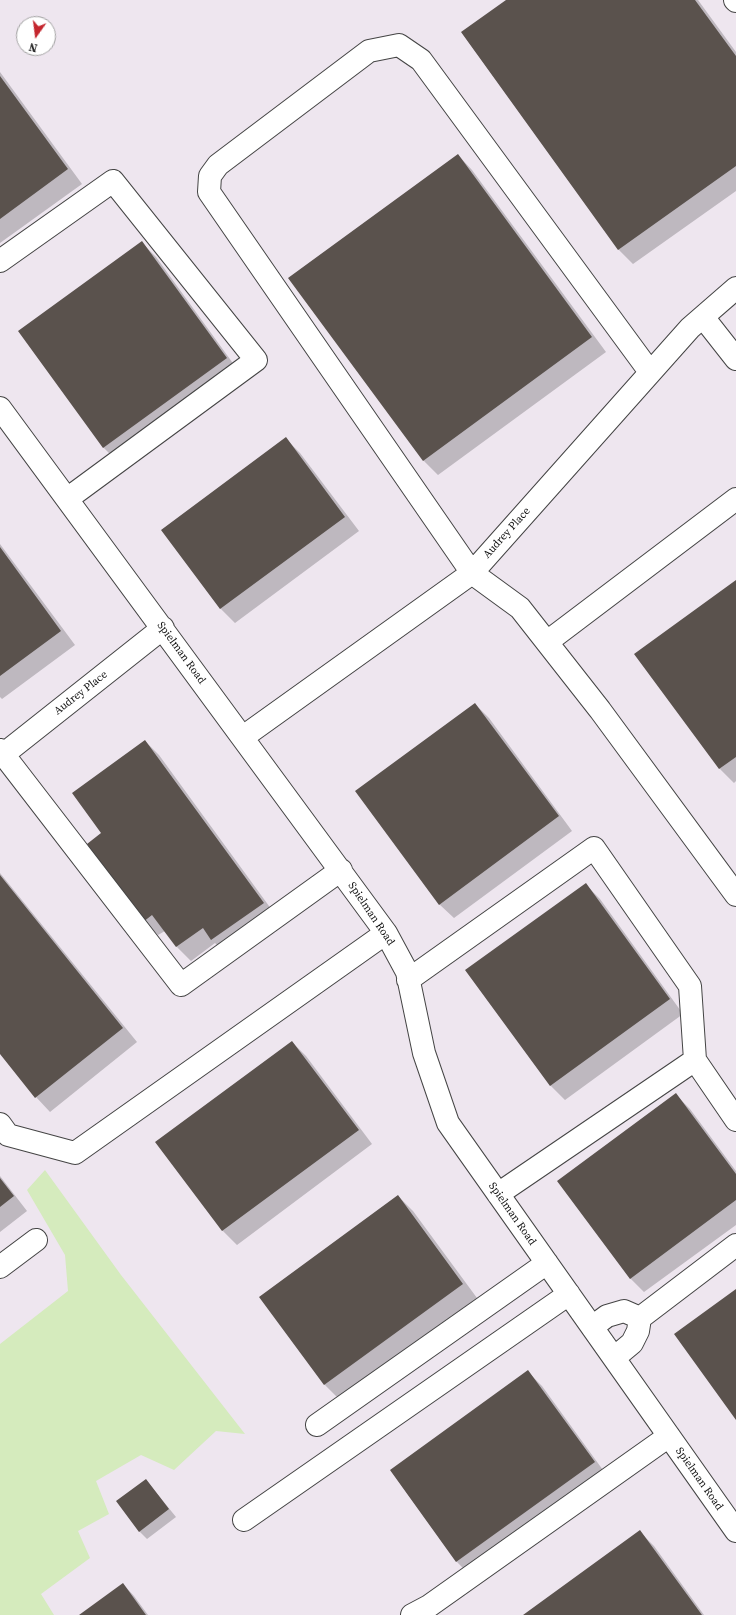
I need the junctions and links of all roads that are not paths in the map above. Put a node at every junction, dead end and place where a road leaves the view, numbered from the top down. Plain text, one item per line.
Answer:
1 (0, 261) edge
2 (736, 288) edge
3 (703, 316) junction
4 (736, 359) edge
5 (650, 372) junction
6 (0, 408) edge
7 (67, 499) junction
8 (736, 499) edge
9 (472, 573) junction
10 (163, 628) junction
11 (547, 642) junction
12 (243, 737) junction
13 (1, 754) edge
14 (341, 870) junction
15 (736, 895) edge
16 (386, 933) junction
17 (408, 980) junction
18 (695, 1060) junction
19 (736, 1120) edge
20 (0, 1124) edge
21 (498, 1194) junction
22 (36, 1240) dead end
23 (736, 1245) edge
24 (547, 1263) junction
25 (0, 1267) edge
26 (569, 1294) junction
27 (640, 1318) junction
28 (592, 1327) junction
29 (614, 1358) junction
30 (318, 1425) dead end
31 (669, 1436) junction
32 (244, 1520) dead end
33 (736, 1531) edge
34 (426, 1612) edge

1 - 7 street
2 - 3 street, Audrey Place
3 - 4 street
3 - 5 street, Audrey Place
5 - 9 street, Audrey Place
5 - 9 street
6 - 7 street, Spielman Road
7 - 10 street, Spielman Road
8 - 11 street
9 - 11 street
9 - 12 street, Audrey Place
10 - 12 street, Spielman Road
10 - 13 street, Audrey Place
11 - 15 street
12 - 14 street, Spielman Road
13 - 14 street
14 - 16 street, Spielman Road
16 - 17 street, Spielman Road
16 - 20 street
17 - 18 street
17 - 21 street, Spielman Road
18 - 19 street
18 - 21 street
21 - 24 street, Spielman Road
22 - 25 street
23 - 27 street
24 - 26 street, Spielman Road
24 - 30 street
26 - 28 street, Spielman Road
26 - 32 street
27 - 28 street
27 - 29 street
28 - 29 street, Spielman Road
29 - 31 street, Spielman Road
31 - 33 street, Spielman Road
31 - 34 street

